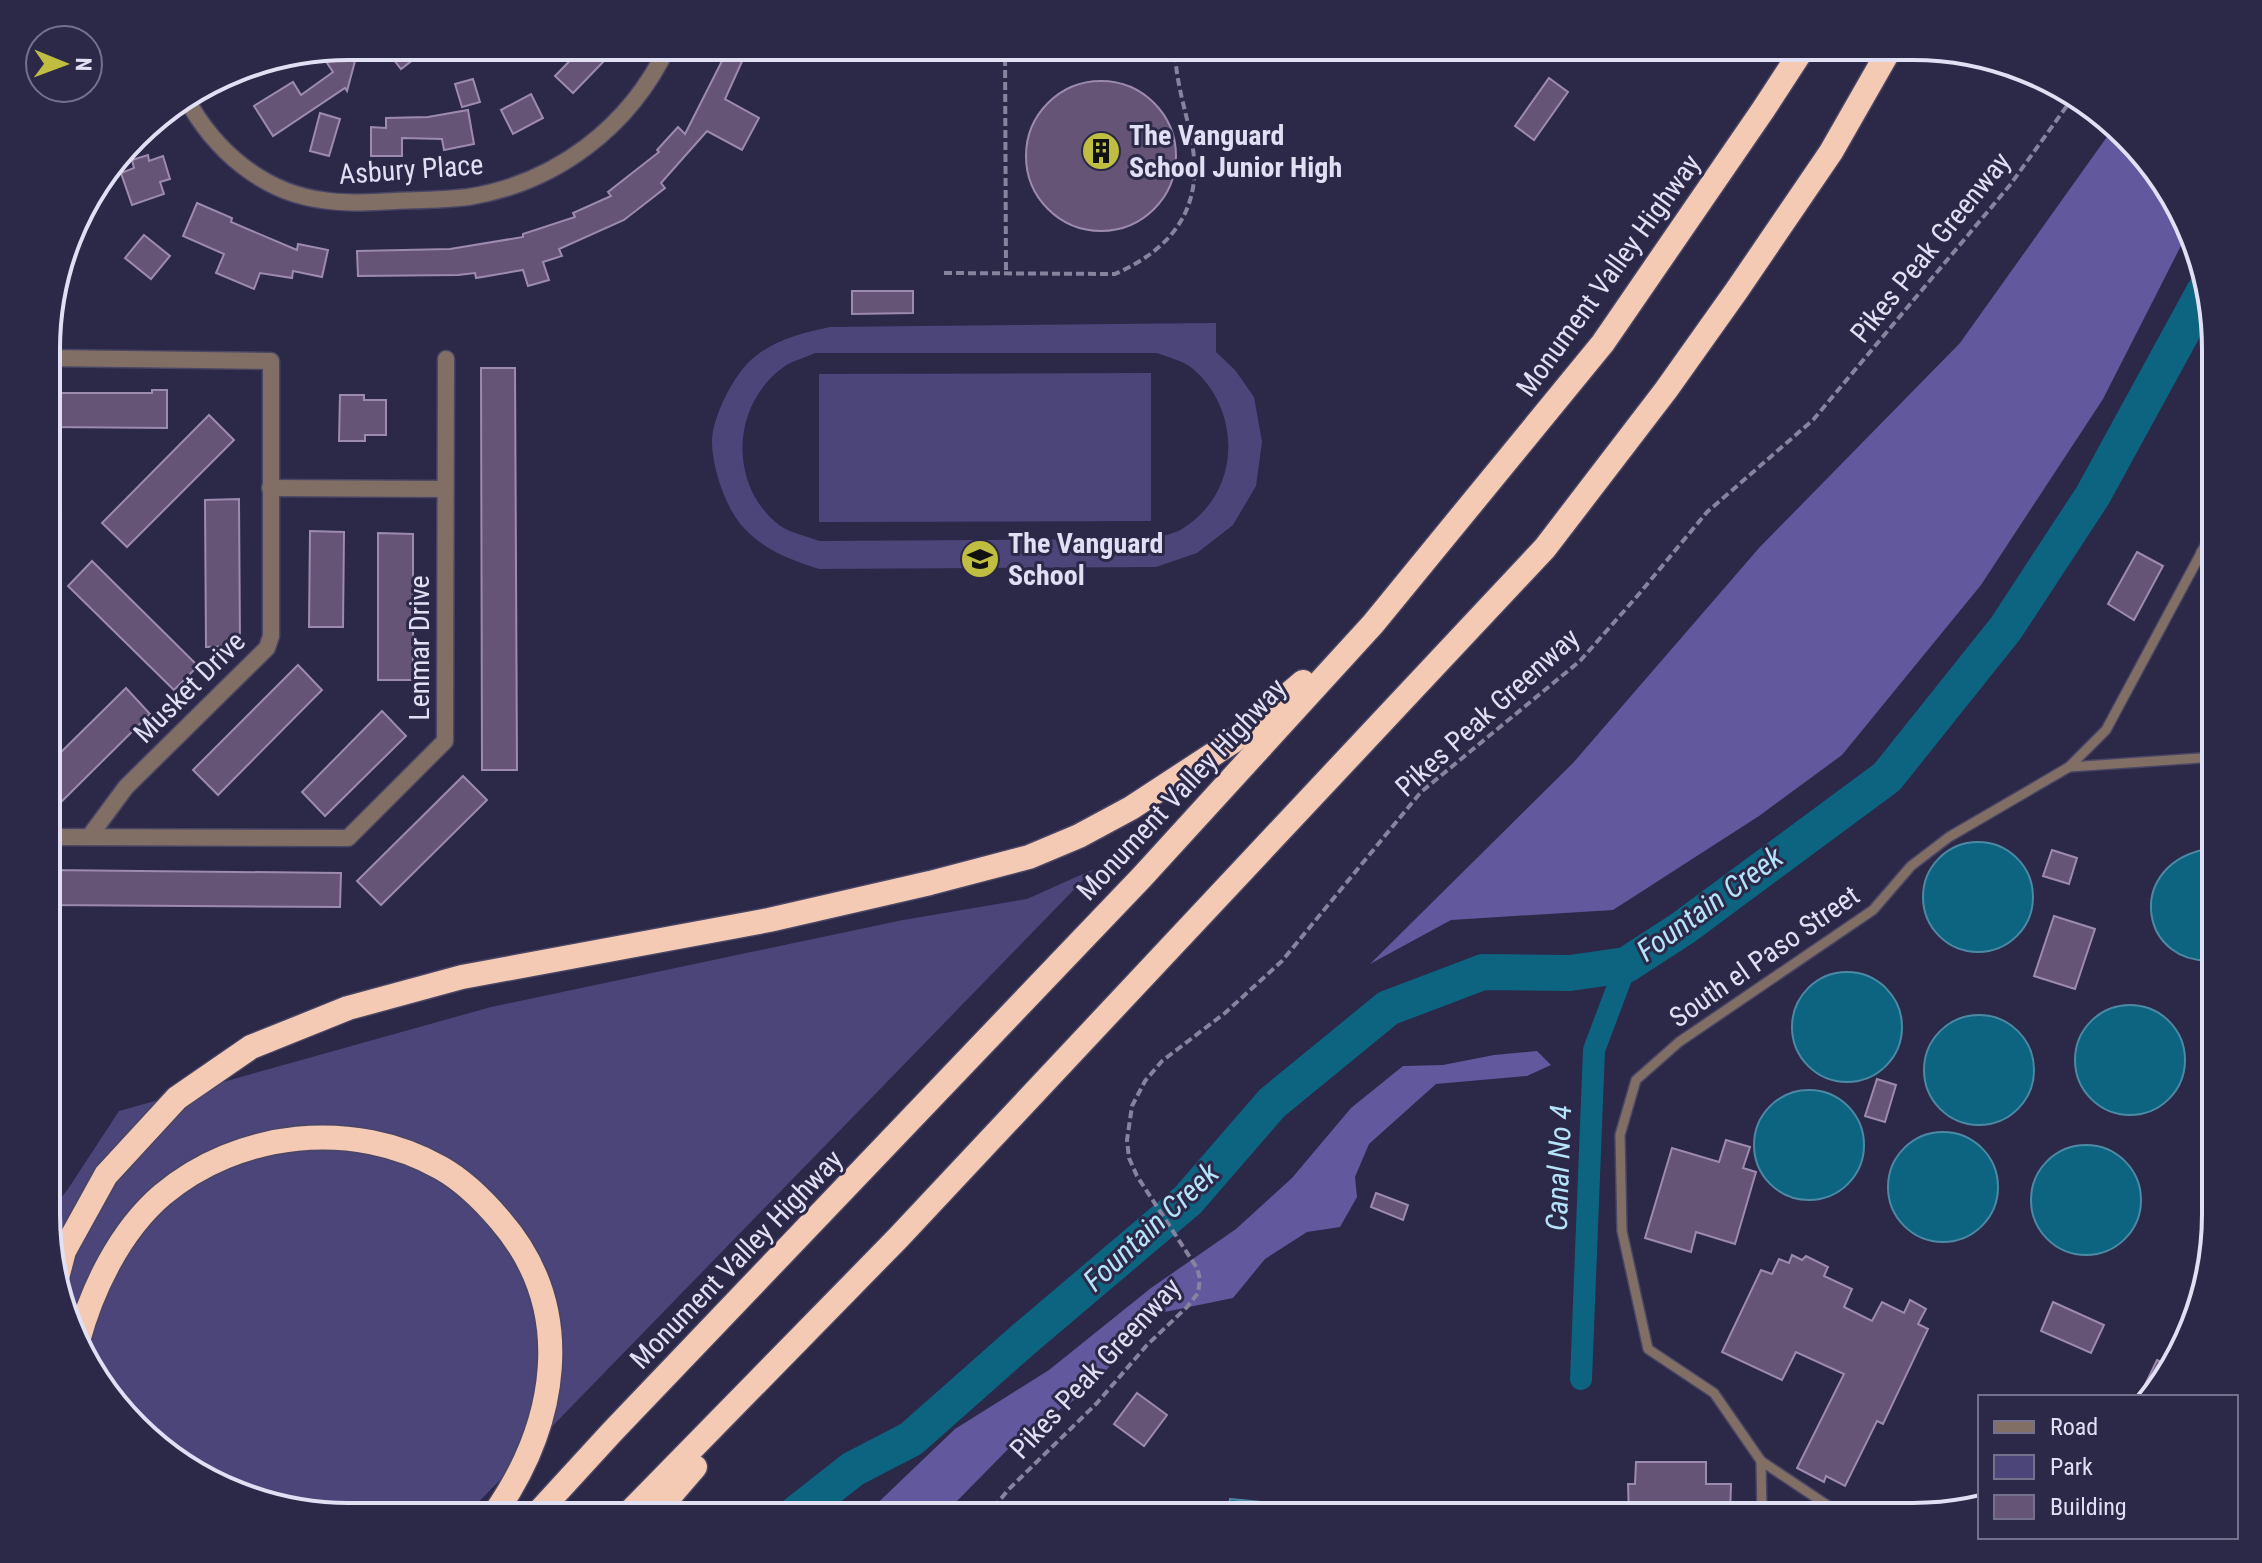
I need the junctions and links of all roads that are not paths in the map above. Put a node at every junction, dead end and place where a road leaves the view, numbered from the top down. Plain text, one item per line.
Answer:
1 (661, 60) edge
2 (1796, 60) edge
3 (1884, 60) edge
4 (191, 107) edge
5 (60, 358) edge
6 (446, 359) dead end
7 (270, 488) junction
8 (445, 489) junction
9 (2201, 552) edge
10 (1373, 624) junction
11 (2202, 758) edge
12 (2069, 767) junction
13 (60, 837) edge
14 (89, 837) junction
15 (63, 1256) edge
16 (844, 1294) junction
17 (83, 1326) edge
18 (1761, 1461) junction
19 (503, 1503) edge
20 (547, 1503) edge
21 (639, 1503) edge
22 (664, 1503) edge
23 (1762, 1503) edge
24 (1824, 1503) edge

1 - 4 street, Asbury Place
2 - 10 highway, Monument Valley Highway
3 - 16 highway
5 - 7 street
6 - 8 street, Lenmar Drive
7 - 8 street
7 - 14 street, Musket Drive
8 - 14 street, Lenmar Drive
9 - 12 lane, South el Paso Street
10 - 15 highway
10 - 20 highway, Monument Valley Highway
11 - 12 lane
12 - 18 lane, South el Paso Street
13 - 14 street, Lenmar Drive
16 - 21 highway
16 - 22 highway
17 - 19 highway
18 - 23 lane
18 - 24 lane

